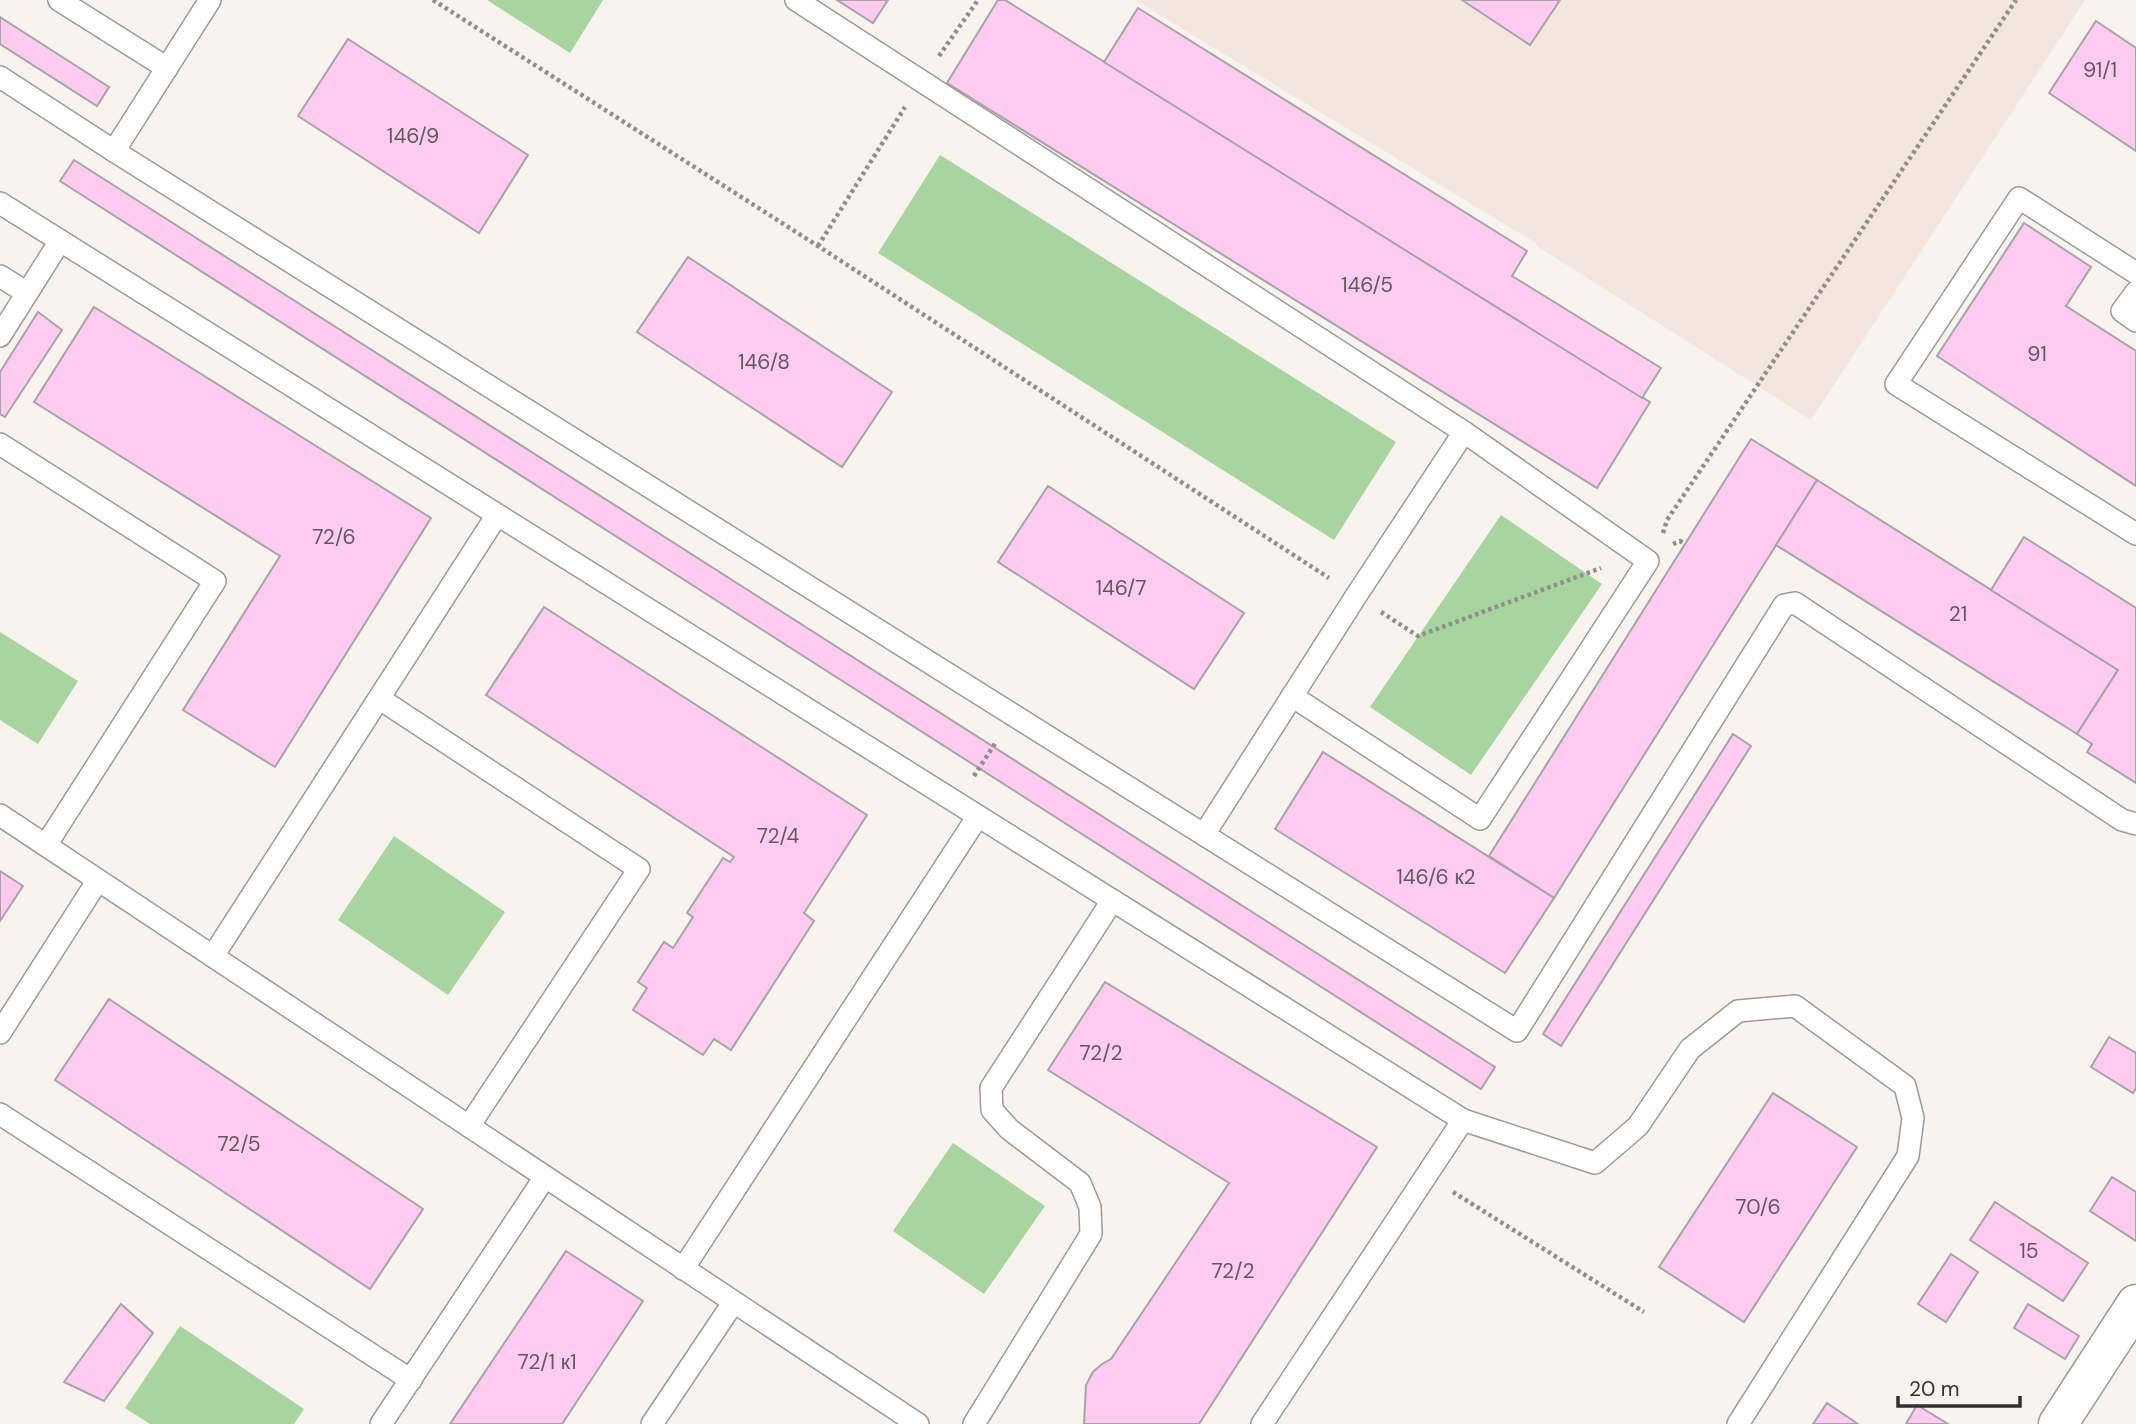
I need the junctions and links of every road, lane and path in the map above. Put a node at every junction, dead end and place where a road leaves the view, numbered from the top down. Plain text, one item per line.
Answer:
1 (59, 0) edge
2 (210, 0) edge
3 (433, 0) edge
4 (796, 0) edge
5 (978, 0) edge
6 (2016, 0) edge
7 (167, 68) junction
8 (0, 77) edge
9 (922, 80) junction
10 (114, 150) junction
11 (0, 203) edge
12 (60, 241) junction
13 (818, 246) junction
14 (2136, 274) edge
15 (0, 275) edge
16 (2136, 292) edge
17 (27, 293) junction
18 (2136, 321) edge
19 (0, 336) edge
20 (1465, 432) junction
21 (0, 444) edge
22 (497, 515) junction
23 (2136, 534) edge
24 (1685, 544) dead end
25 (1648, 552) junction
26 (1356, 596) junction
27 (1292, 696) junction
28 (380, 699) junction
29 (1015, 714) junction
30 (956, 803) junction
31 (0, 815) edge
32 (978, 816) junction
33 (2136, 824) edge
34 (1205, 833) junction
35 (46, 845) junction
36 (98, 880) junction
37 (1112, 901) junction
38 (213, 956) junction
39 (0, 1033) edge
40 (0, 1114) edge
41 (1463, 1120) junction
42 (469, 1126) junction
43 (1425, 1175) junction
44 (545, 1177) junction
45 (683, 1269) junction
46 (733, 1303) junction
47 (2136, 1304) edge
48 (1644, 1312) dead end
49 (411, 1380) junction
50 (381, 1424) edge
51 (652, 1424) edge
52 (918, 1424) edge
53 (974, 1424) edge
54 (1262, 1424) edge
55 (1738, 1424) edge
56 (2058, 1424) edge

1 - 7 lane
2 - 7 lane
3 - 13 path
4 - 9 lane
5 - 9 path
6 - 25 path
7 - 10 lane
8 - 10 lane
9 - 13 path
9 - 20 lane
10 - 29 lane
11 - 12 lane
12 - 17 lane
12 - 22 lane
13 - 26 path
14 - 23 lane
15 - 17 lane
16 - 18 lane
17 - 19 lane
20 - 25 lane
20 - 26 lane
21 - 35 lane
22 - 28 lane
22 - 30 lane
24 - 25 path
25 - 26 path
25 - 27 lane
26 - 27 lane
27 - 34 lane
28 - 38 lane
28 - 42 lane
29 - 30 path
29 - 34 lane
30 - 32 lane
31 - 35 lane
32 - 37 lane
32 - 45 lane
33 - 34 lane
35 - 36 lane
36 - 38 lane
36 - 39 lane
37 - 41 lane
37 - 53 lane
38 - 42 lane
40 - 49 lane
41 - 43 lane
41 - 55 lane
42 - 44 lane
43 - 48 path
43 - 54 lane
44 - 45 lane
44 - 49 lane
45 - 46 lane
46 - 51 lane
46 - 52 lane
47 - 56 street
49 - 50 lane

